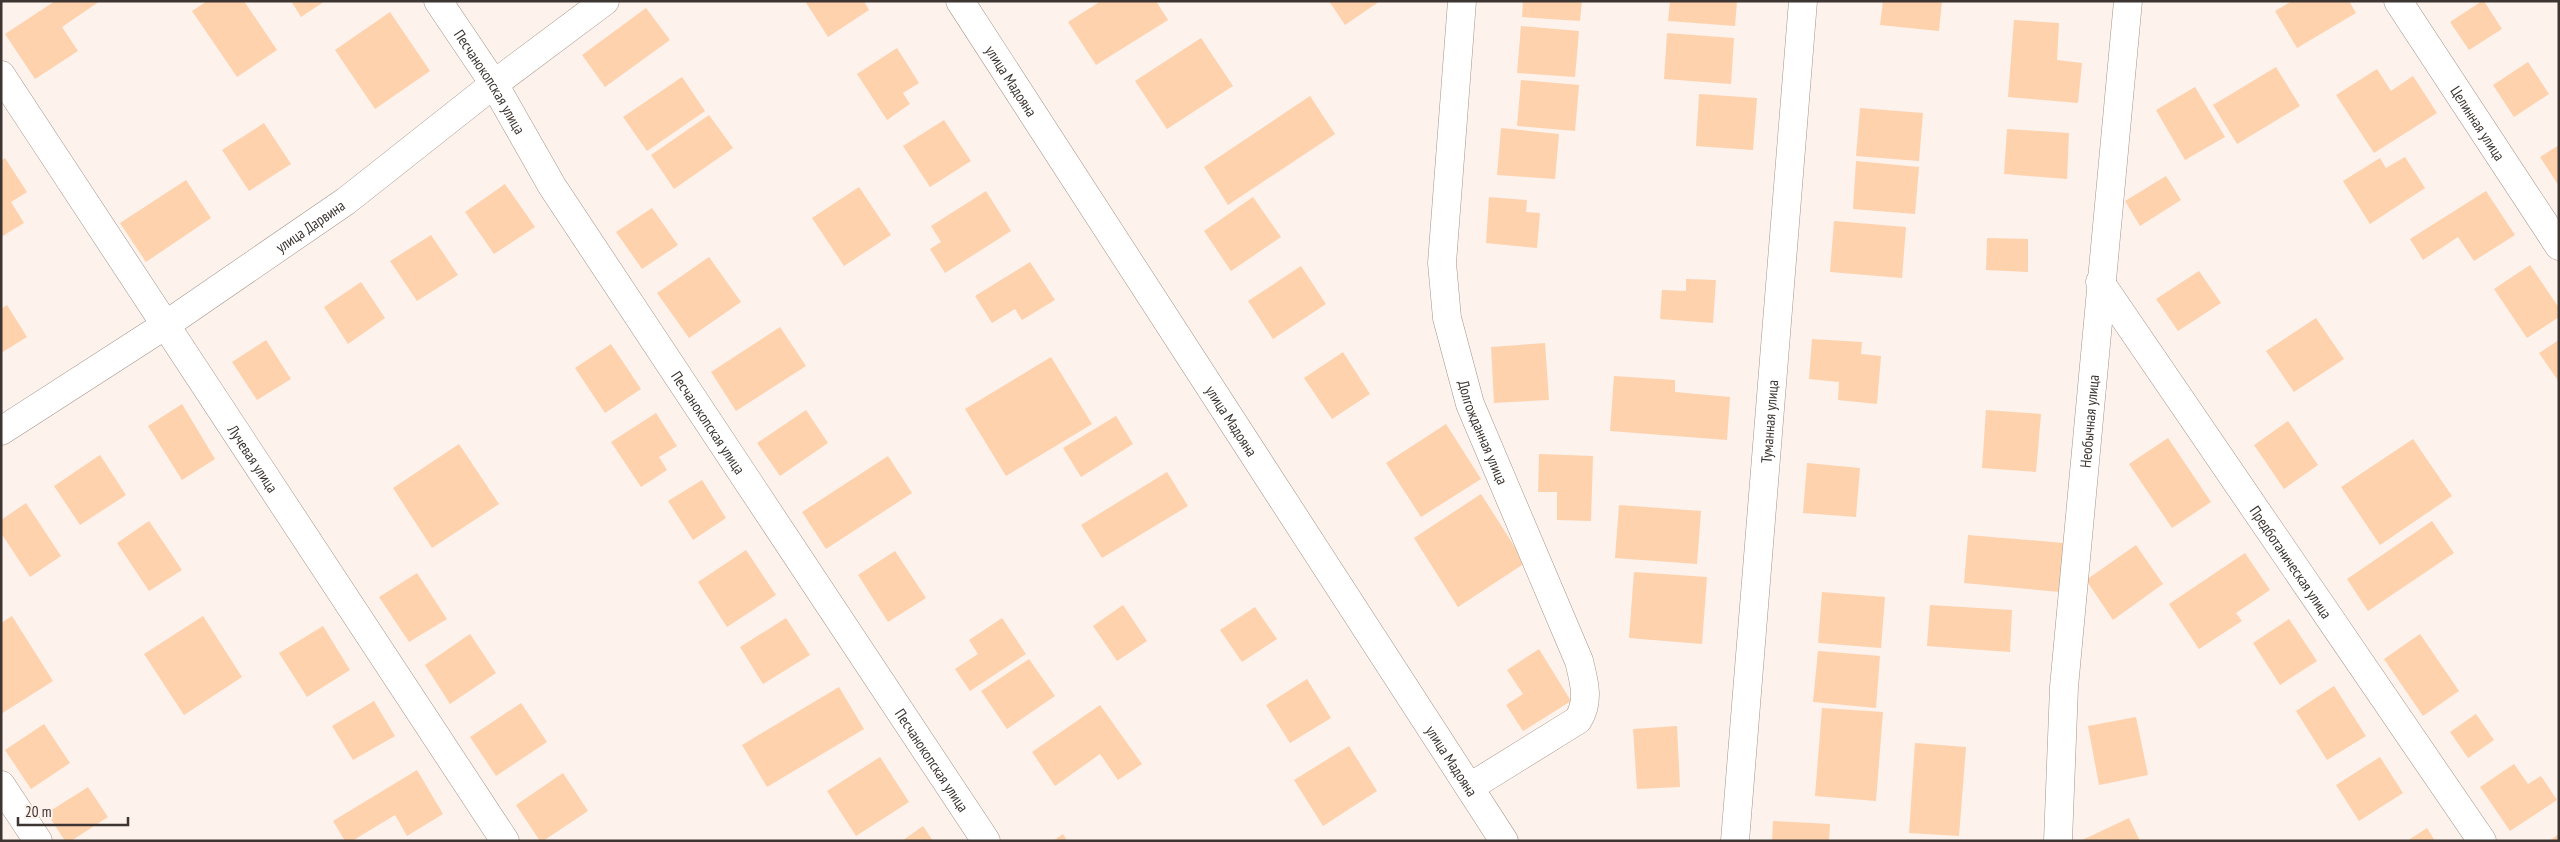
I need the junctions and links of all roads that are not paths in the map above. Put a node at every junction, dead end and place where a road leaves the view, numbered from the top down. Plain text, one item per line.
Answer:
1 (438, 1) edge
2 (605, 1) edge
3 (960, 1) edge
4 (1462, 1) edge
5 (1803, 1) edge
6 (2128, 1) edge
7 (2398, 1) edge
8 (1, 75) edge
9 (494, 84) junction
10 (2559, 246) edge
11 (2100, 282) junction
12 (167, 324) junction
13 (1, 431) edge
14 (1, 785) edge
15 (1470, 787) junction
16 (38, 841) edge
17 (505, 841) edge
18 (986, 841) edge
19 (1504, 841) edge
20 (1735, 841) edge
21 (2058, 841) edge
22 (2482, 841) edge

1 - 9 street, Песчанокопская улица
2 - 9 street, улица Дарвина
3 - 15 street, улица Мадояна
4 - 15 street, Долгожданная улица
5 - 20 street, Туманная улица
6 - 11 street, Необычная улица
7 - 10 street, Целинная улица
8 - 12 street, Лучевая улица
9 - 12 street, улица Дарвина
9 - 18 street, Песчанокопская улица
11 - 21 street, Необычная улица
11 - 22 street, Предботаническая улица
12 - 13 street, улица Дарвина
12 - 17 street, Лучевая улица
14 - 16 street
15 - 19 street, улица Мадояна

